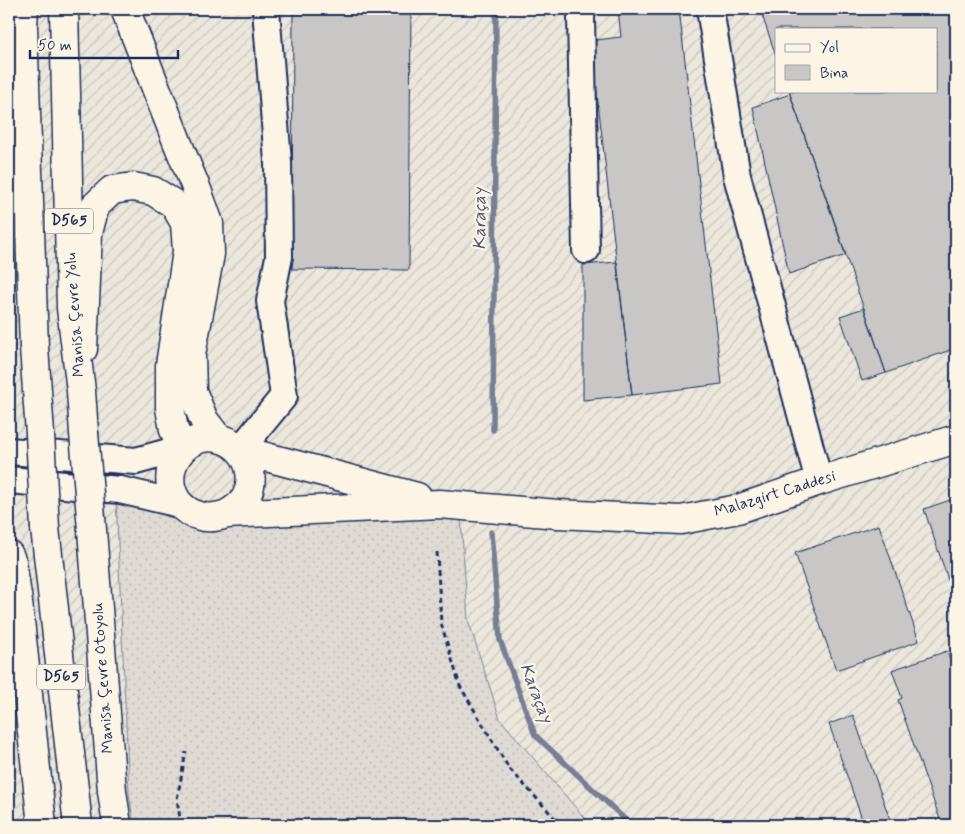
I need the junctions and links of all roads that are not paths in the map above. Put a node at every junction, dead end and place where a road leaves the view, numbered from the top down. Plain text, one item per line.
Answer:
1 (24, 9) edge
2 (64, 9) edge
3 (125, 9) edge
4 (266, 9) edge
5 (582, 9) edge
6 (710, 9) edge
7 (586, 250) dead end
8 (81, 391) junction
9 (956, 439) edge
10 (229, 444) junction
11 (183, 448) junction
12 (9, 452) edge
13 (9, 480) edge
14 (819, 481) junction
15 (180, 504) junction
16 (440, 504) junction
17 (227, 514) junction
18 (92, 530) joint
19 (9, 556) edge
20 (42, 825) edge
21 (78, 825) edge
22 (117, 825) edge

1 - 21 main road, D565, bridge
2 - 8 main road, Manisa Çevre Yolu / D565
3 - 10 main road
4 - 10 street
5 - 7 street
6 - 14 street
8 - 11 main road
8 - 18 main road, Manisa Çevre Yolu / D565, bridge
9 - 14 main road, Malazgirt Caddesi
10 - 11 main road
10 - 16 main road
10 - 17 main road
11 - 12 street
11 - 15 main road
13 - 15 street
14 - 16 main road, Malazgirt Caddesi
15 - 17 main road
16 - 17 main road
18 - 22 main road, Manisa Çevre Otoyolu / D565
19 - 20 main road

